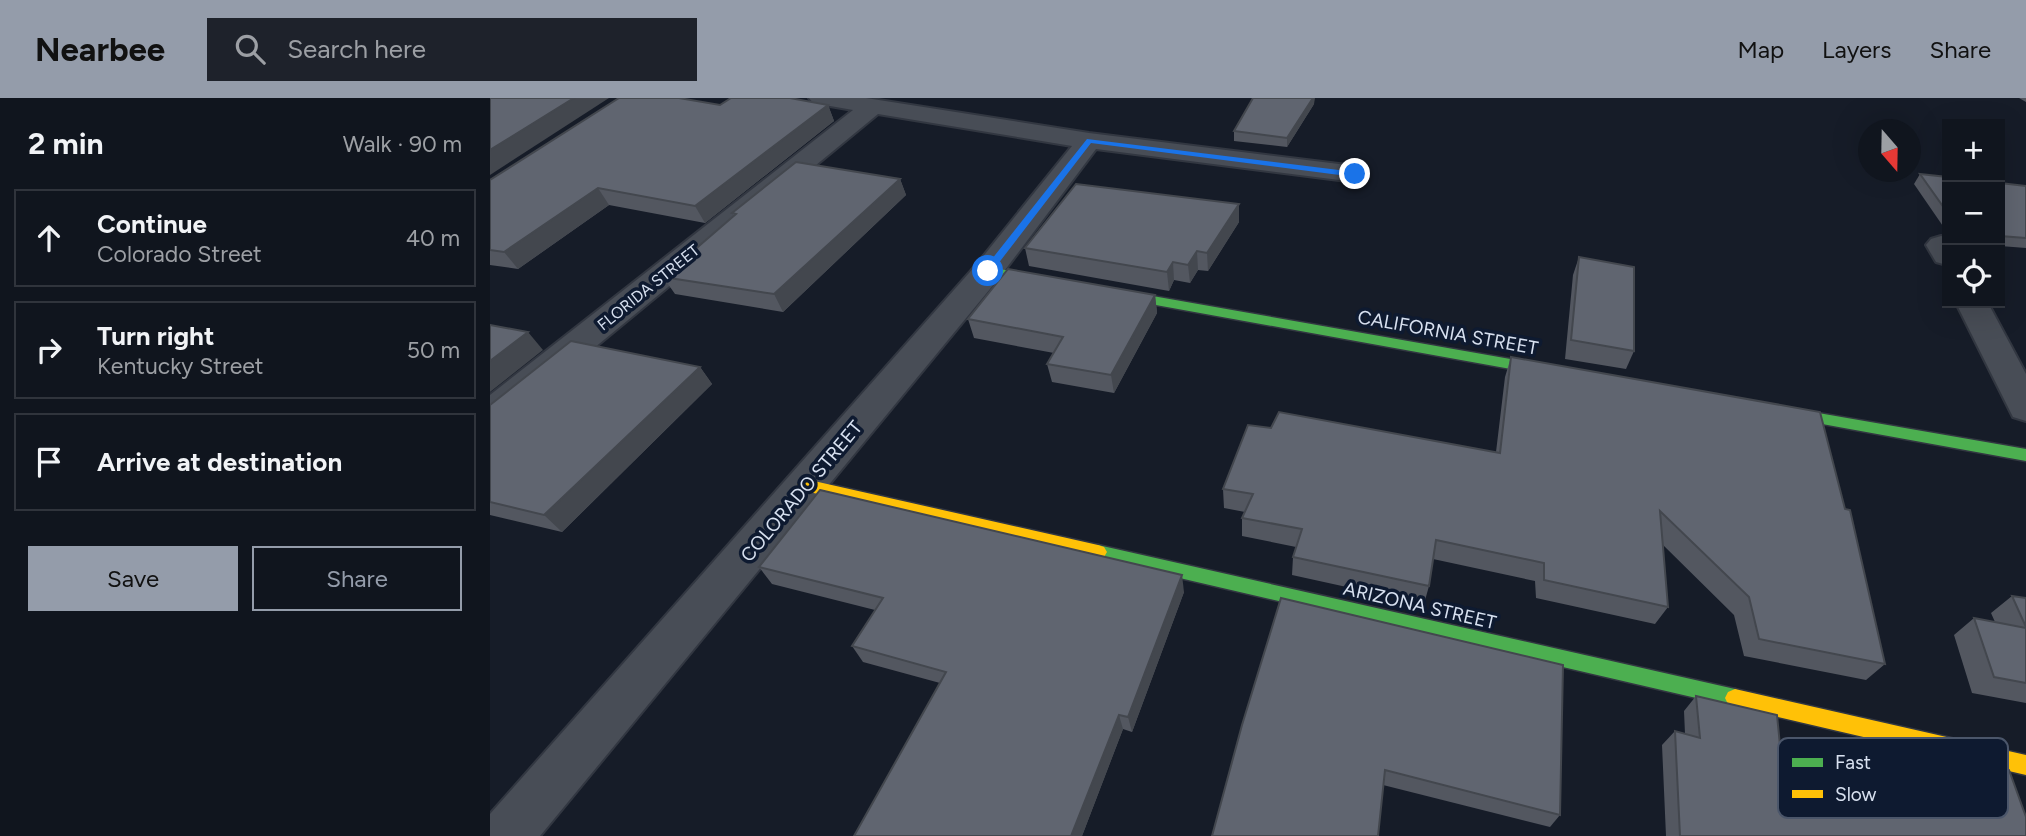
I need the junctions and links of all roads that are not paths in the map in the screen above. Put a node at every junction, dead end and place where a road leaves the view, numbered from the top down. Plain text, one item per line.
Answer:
1 (821, 98) edge
2 (872, 107) junction
3 (1089, 141) junction
4 (1355, 174) dead end
5 (988, 271) junction
6 (1975, 308) edge
7 (1575, 375) edge
8 (1753, 407) edge
9 (2026, 408) edge
10 (490, 414) edge
11 (2026, 455) edge
12 (805, 485) junction
13 (1908, 738) edge
14 (2008, 761) edge
15 (2026, 765) edge
16 (512, 835) edge

1 - 2 street
2 - 3 street
2 - 10 street, FLORIDA STREET
3 - 4 street
3 - 5 street, COLORADO STREET
5 - 7 street, CALIFORNIA STREET
5 - 12 street, COLORADO STREET
6 - 9 street
8 - 11 street
12 - 13 street, ARIZONA STREET
12 - 16 street, COLORADO STREET
14 - 15 street, ARIZONA STREET

